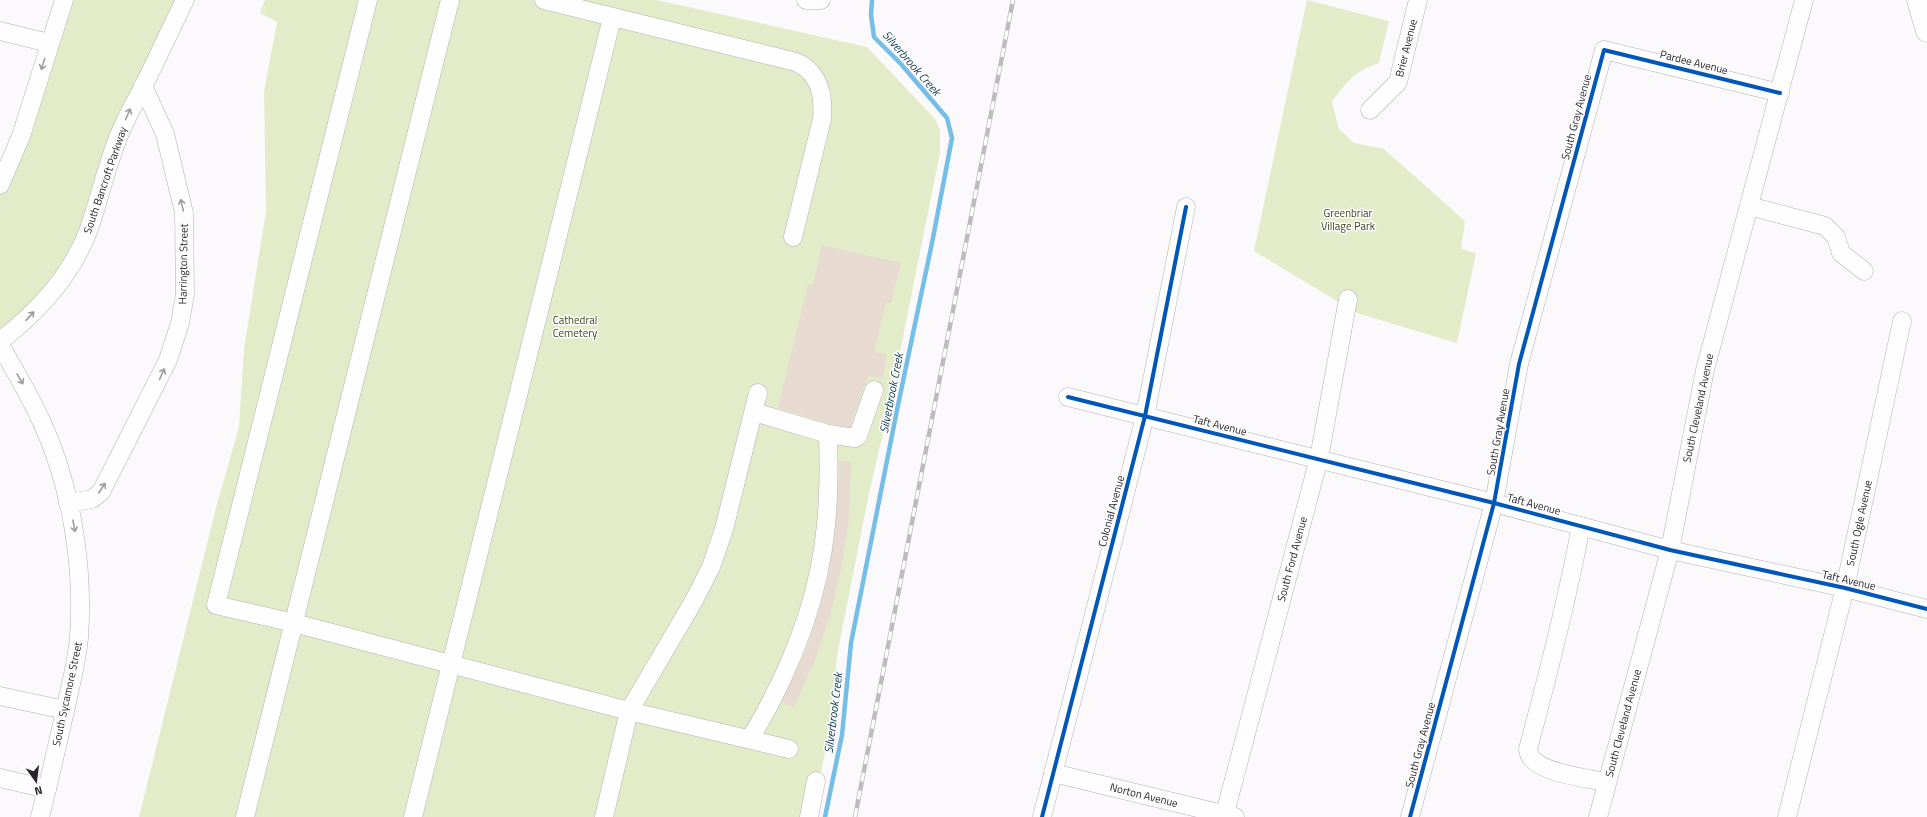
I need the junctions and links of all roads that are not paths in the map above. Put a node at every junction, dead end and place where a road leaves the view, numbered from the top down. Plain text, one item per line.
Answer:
1 (64, 0) edge
2 (185, 0) edge
3 (368, 0) edge
4 (450, 0) edge
5 (544, 0) edge
6 (806, 0) edge
7 (821, 0) edge
8 (1418, 0) edge
9 (1804, 0) edge
10 (1918, 0) edge
11 (612, 18) junction
12 (0, 31) edge
13 (1927, 31) edge
14 (49, 43) junction
15 (1604, 50) joint
16 (144, 86) junction
17 (1780, 93) junction
18 (1370, 110) dead end
19 (0, 185) edge
20 (1749, 206) junction
21 (1186, 207) dead end
22 (793, 237) dead end
23 (1864, 271) dead end
24 (1348, 299) dead end
25 (1902, 322) dead end
26 (0, 341) edge
27 (0, 345) edge
28 (874, 390) dead end
29 (758, 392) dead end
30 (1068, 397) dead end
31 (754, 412) junction
32 (1145, 416) junction
33 (828, 434) junction
34 (1319, 458) junction
35 (68, 503) junction
36 (1494, 503) junction
37 (1581, 526) junction
38 (1670, 550) junction
39 (1845, 588) junction
40 (1927, 609) edge
41 (294, 624) junction
42 (450, 664) junction
43 (0, 696) edge
44 (65, 710) junction
45 (629, 711) junction
46 (750, 739) junction
47 (789, 749) dead end
48 (1053, 773) junction
49 (0, 778) edge
50 (816, 781) dead end
51 (1607, 782) junction
52 (47, 789) junction
53 (1228, 816) edge
54 (40, 817) edge
55 (245, 817) edge
56 (413, 817) edge
57 (604, 817) edge
58 (808, 817) edge
59 (1042, 817) edge
60 (1410, 817) edge
61 (1598, 817) edge
62 (1787, 817) edge

1 - 14 street
2 - 16 street, South Bancroft Parkway
3 - 41 street
4 - 41 street
5 - 11 street
6 - 7 street
8 - 18 street, Brier Avenue
9 - 17 street, South Cleveland Avenue
10 - 13 main road
11 - 22 street
11 - 42 street
12 - 14 street
14 -> 19 street
15 - 17 street, Pardee Avenue
15 - 36 street, South Gray Avenue
26 -> 16 street, South Bancroft Parkway
35 -> 16 street, Harrington Street
17 - 20 street, South Cleveland Avenue
20 - 23 street
20 - 38 street, South Cleveland Avenue
21 - 32 street, Colonial Avenue
24 - 34 street, South Ford Avenue
25 - 39 street, South Ogle Avenue
27 -> 35 street, South Sycamore Street
28 - 33 street
29 - 31 street
30 - 32 street, Taft Avenue
31 - 33 street
31 - 45 street
32 - 34 street, Taft Avenue
32 - 48 street, Colonial Avenue
33 - 46 street
34 - 36 street, Taft Avenue
34 - 53 street, South Ford Avenue
35 -> 44 street, South Sycamore Street
36 - 37 street, Taft Avenue
36 - 60 street, South Gray Avenue
37 - 38 street, Taft Avenue
37 - 51 street
38 - 39 street, Taft Avenue
38 - 51 street, South Cleveland Avenue
39 - 40 street, Taft Avenue
39 - 62 street, South Ogle Avenue
41 - 42 street
41 - 55 street
42 - 45 street
42 - 56 street
43 - 44 street
44 - 52 street, South Sycamore Street
45 - 46 street
45 - 57 street
46 - 47 street
48 - 53 street, Norton Avenue
48 - 59 street, Colonial Avenue
49 - 52 street
50 - 58 street
51 - 61 street, South Cleveland Avenue
52 - 54 street, South Sycamore Street

